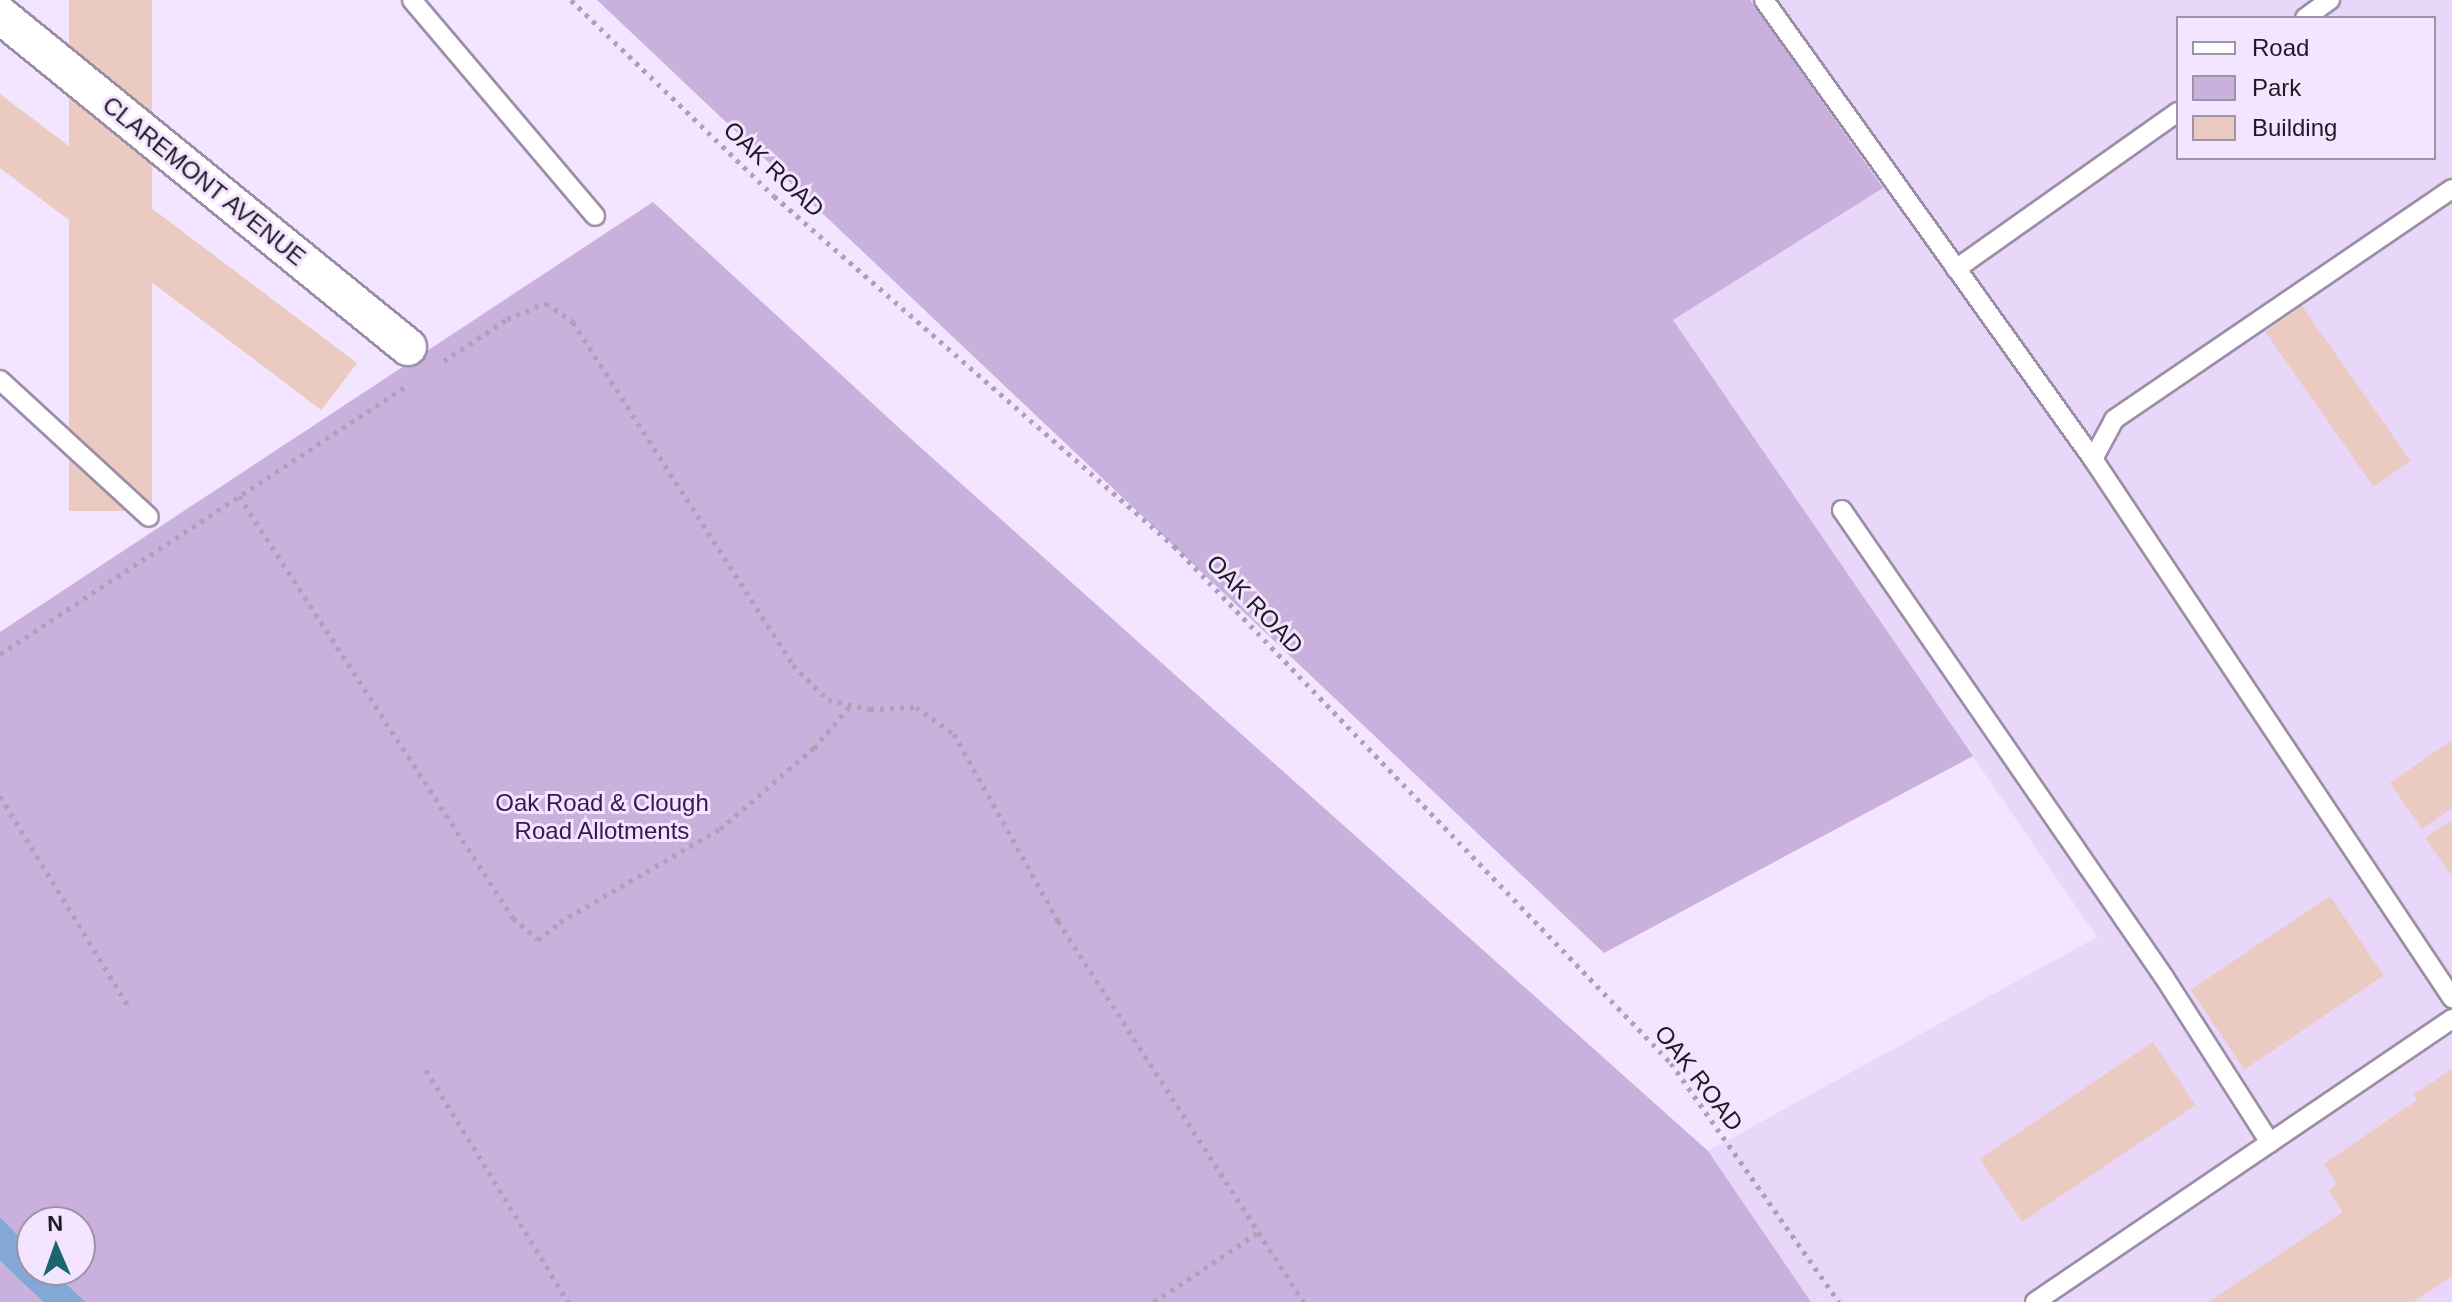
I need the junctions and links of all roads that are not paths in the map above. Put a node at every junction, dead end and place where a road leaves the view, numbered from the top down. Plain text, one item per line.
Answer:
1 (412, 0) edge
2 (1764, 0) edge
3 (2330, 0) edge
4 (0, 15) edge
5 (2308, 16) edge
6 (2176, 113) edge
7 (2452, 189) edge
8 (595, 216) dead end
9 (1956, 269) junction
10 (418, 365) road end
11 (0, 380) edge
12 (2093, 459) junction
13 (1842, 510) dead end
14 (149, 517) dead end
15 (2452, 998) edge
16 (2452, 1019) edge
17 (2270, 1143) junction
18 (2035, 1302) edge

1 - 8 lane
2 - 9 lane
3 - 5 lane
4 - 10 street, CLAREMONT AVENUE
6 - 9 lane
7 - 12 lane
9 - 12 lane
11 - 14 lane
12 - 15 lane
13 - 17 lane
16 - 17 lane
17 - 18 lane

